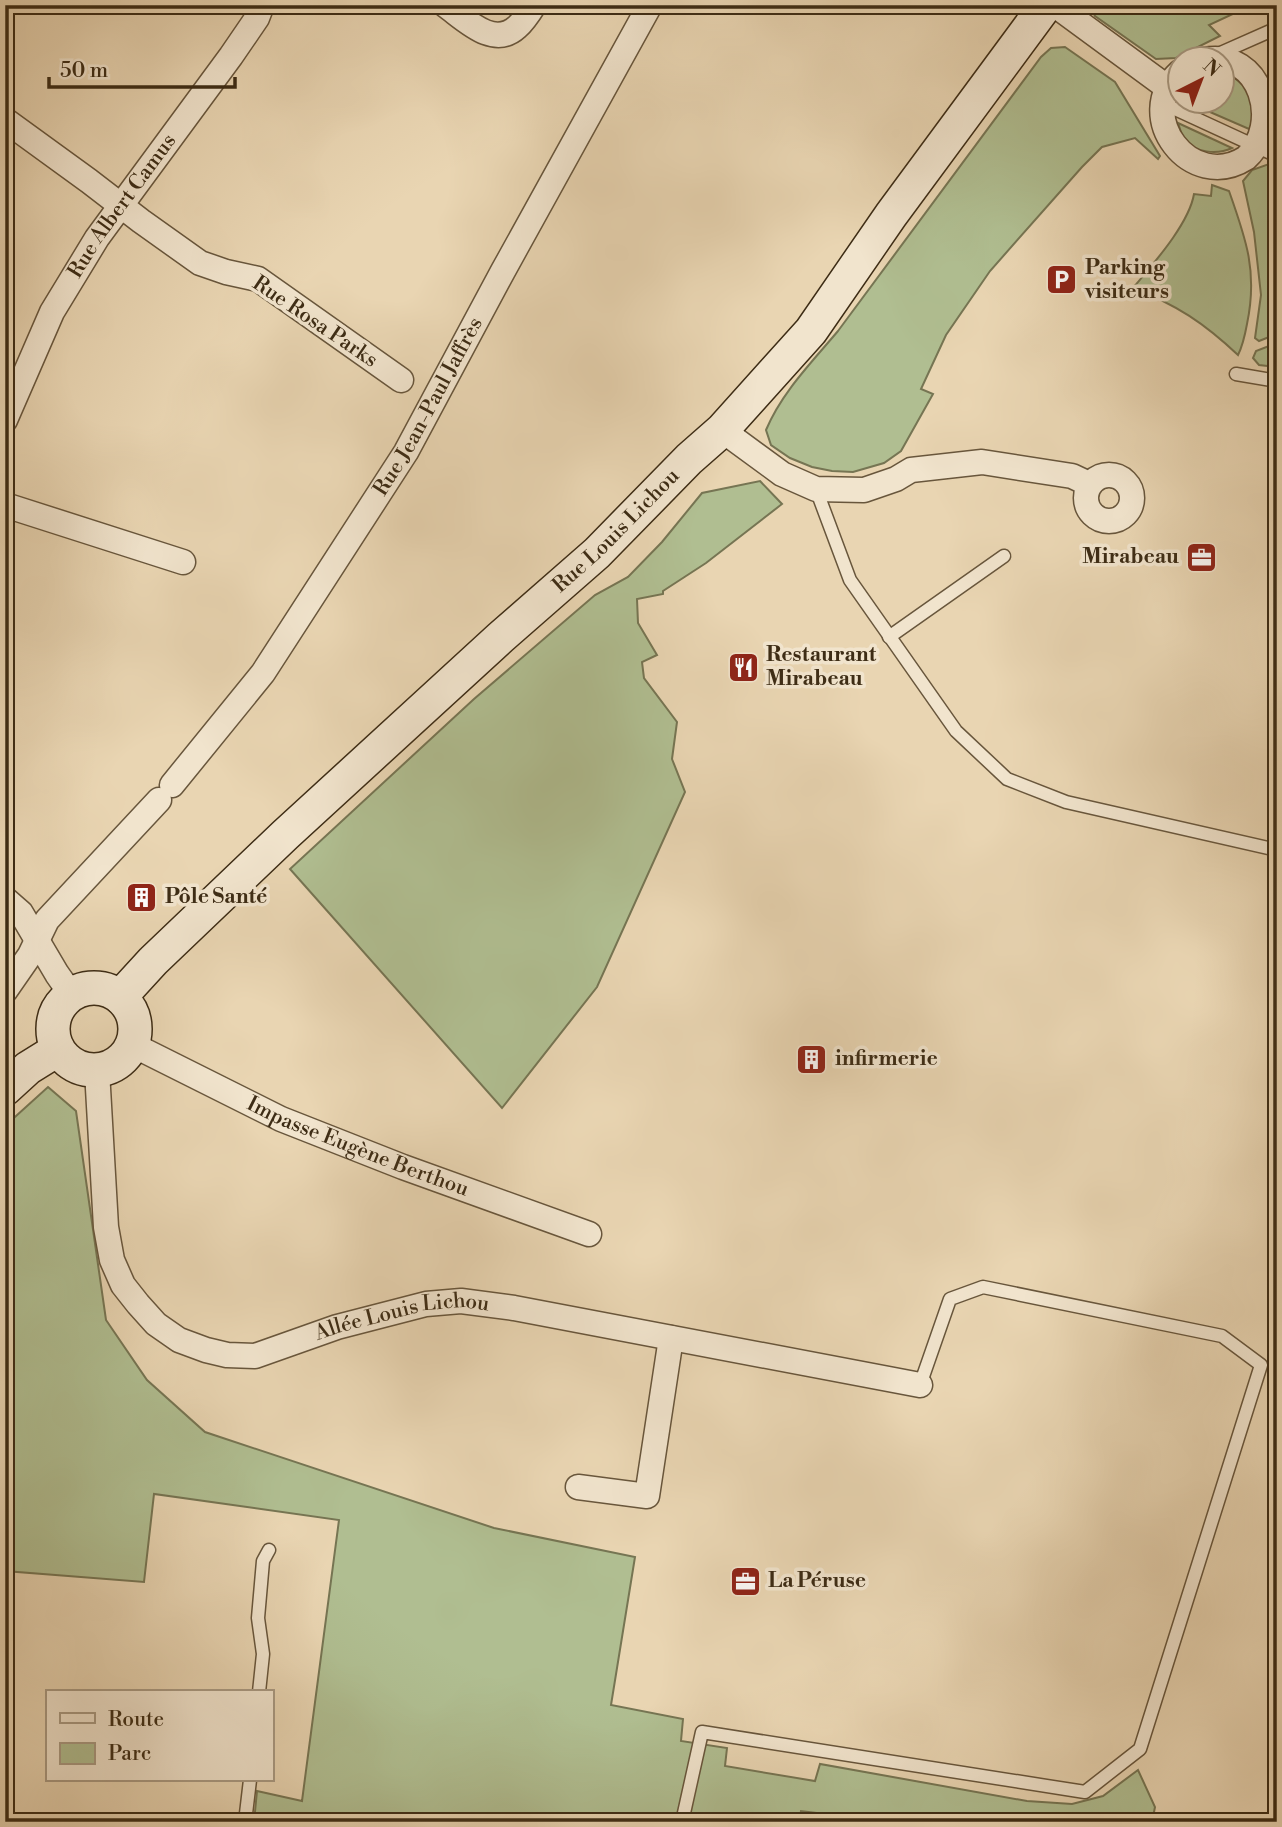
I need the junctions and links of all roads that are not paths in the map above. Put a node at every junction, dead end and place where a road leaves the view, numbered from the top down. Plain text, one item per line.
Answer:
1 (262, 5) edge
2 (445, 5) edge
3 (534, 5) edge
4 (650, 5) edge
5 (1046, 5) edge
6 (1055, 5) edge
7 (1277, 28) edge
8 (1235, 46) edge
9 (1236, 62) edge
10 (1166, 85) edge
11 (1166, 107) edge
12 (1212, 116) edge
13 (5, 120) edge
14 (1267, 152) edge
15 (121, 205) junction
16 (1236, 373) dead end
17 (401, 380) dead end
18 (1277, 381) edge
19 (5, 421) edge
20 (722, 430) junction
21 (1089, 484) dead end
22 (816, 489) junction
23 (5, 505) edge
24 (1004, 556) dead end
25 (183, 562) dead end
26 (889, 637) junction
27 (1277, 850) edge
28 (5, 899) edge
29 (37, 939) junction
30 (5, 991) edge
31 (71, 994) junction
32 (120, 997) junction
33 (133, 1045) junction
34 (58, 1050) junction
35 (97, 1071) junction
36 (5, 1089) edge
37 (589, 1234) dead end
38 (671, 1338) junction
39 (920, 1385) joint
40 (578, 1487) dead end
41 (269, 1550) dead end
42 (259, 1690) edge
43 (250, 1782) edge
44 (245, 1822) edge
45 (682, 1822) edge

1 - 15 street, Rue Albert Camus
2 - 3 street
4 - 29 street, Rue Jean-Paul Jaffrès
5 - 20 main road, Rue Louis Lichou
6 - 10 street
7 - 8 lane
9 - 14 street
11 - 14 street
12 - 14 lane
13 - 15 street, Rue Rosa Parks
15 - 17 street, Rue Rosa Parks
15 - 19 street, Rue Albert Camus
16 - 18 lane
20 - 22 street
20 - 32 main road, Rue Louis Lichou
21 - 22 street
22 - 26 lane
23 - 25 street
24 - 26 lane
26 - 27 lane
28 - 29 street
29 - 30 street, Rue Jean-Paul Jaffrès
29 - 31 street
31 - 32 main road
31 - 34 main road
32 - 33 main road
33 - 35 main road
33 - 37 street, Impasse Eugène Berthou
34 - 35 main road
34 - 36 main road
35 - 38 street, Allée Louis Lichou
38 - 39 street, Allée Louis Lichou
38 - 40 street
39 - 45 lane
41 - 42 lane
43 - 44 lane

